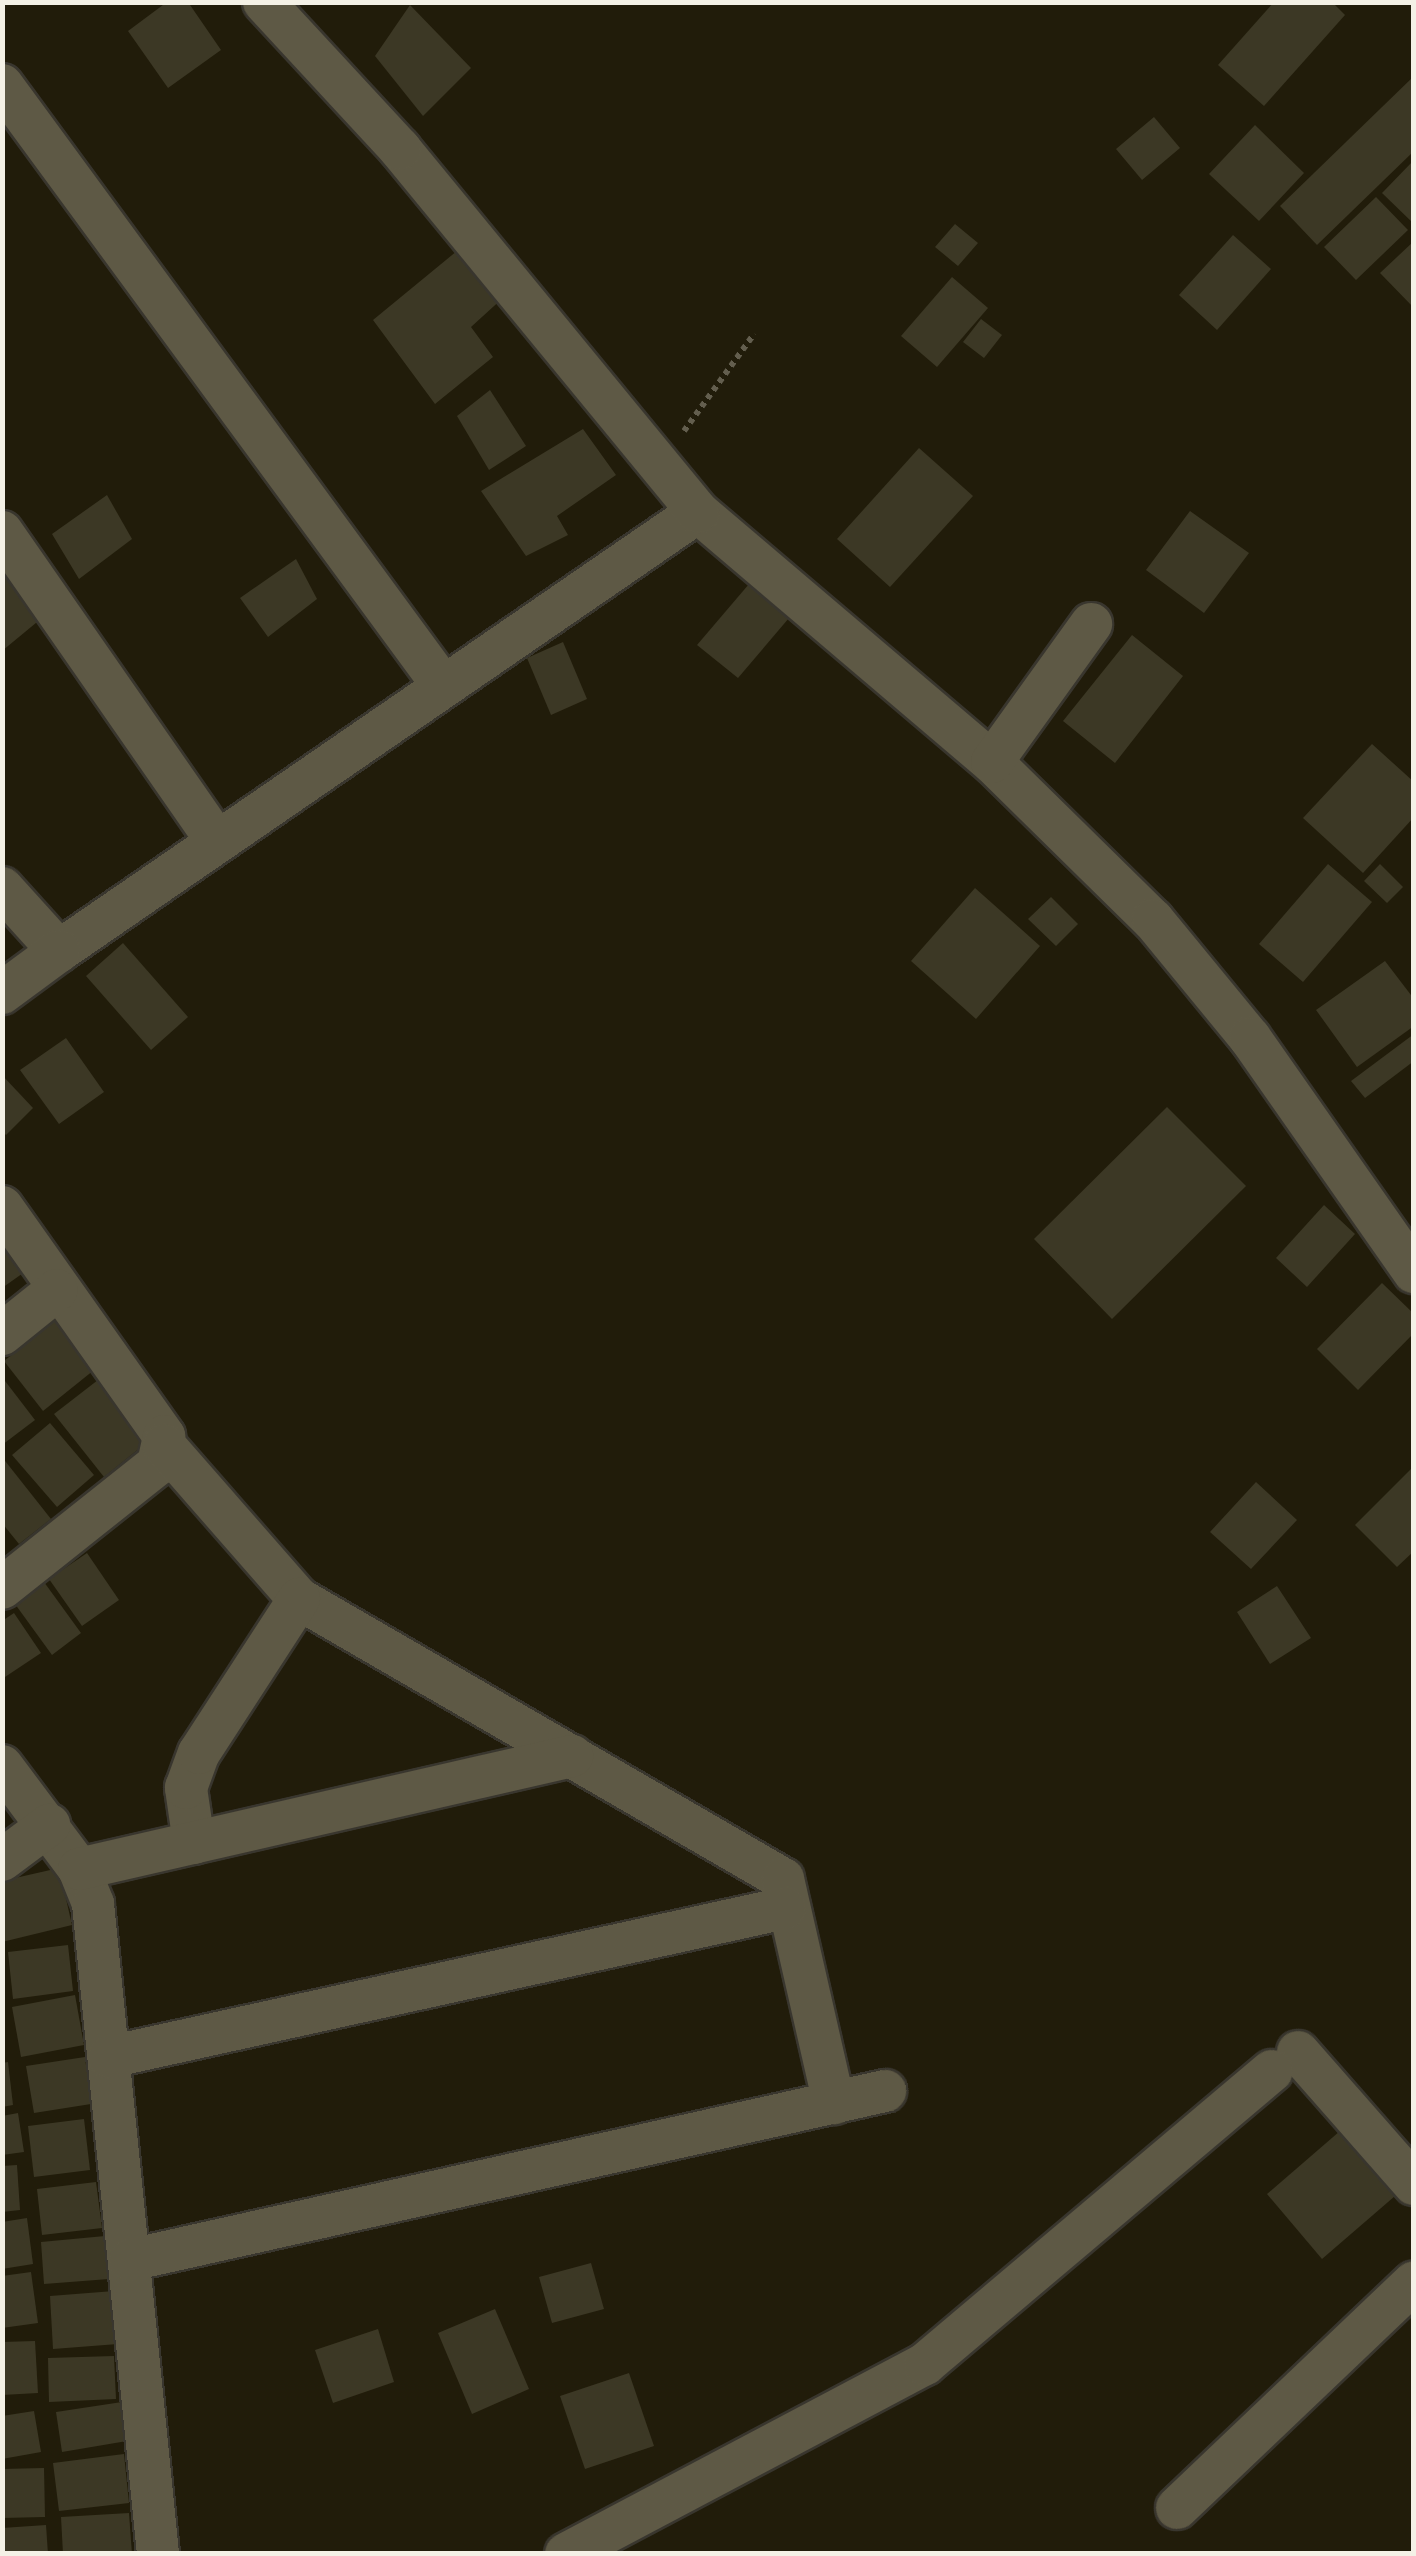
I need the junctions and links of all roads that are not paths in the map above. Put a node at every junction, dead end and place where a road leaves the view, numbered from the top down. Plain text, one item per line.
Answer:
1 (264, 2) edge
2 (2, 85) edge
3 (698, 512) junction
4 (2, 532) edge
5 (1091, 624) dead end
6 (441, 682) junction
7 (992, 762) junction
8 (214, 836) junction
9 (2, 888) edge
10 (58, 950) junction
11 (2, 992) edge
12 (2, 1207) edge
13 (1414, 1272) edge
14 (57, 1290) junction
15 (2, 1334) edge
16 (164, 1445) junction
17 (2, 1588) edge
18 (299, 1599) junction
19 (572, 1756) junction
20 (2, 1766) edge
21 (49, 1825) junction
22 (194, 1842) junction
23 (2, 1860) edge
24 (79, 1869) junction
25 (784, 1908) junction
26 (109, 2058) junction
27 (885, 2091) dead end
28 (834, 2103) junction
29 (1414, 2184) edge
30 (130, 2260) junction
31 (1414, 2282) edge
32 (1177, 2508) dead end
33 (158, 2554) edge
34 (566, 2554) edge

1 - 3 street
2 - 6 street
3 - 6 street
3 - 7 street
4 - 8 street
5 - 7 street
6 - 8 street
7 - 13 street
8 - 10 street
9 - 10 street
10 - 11 street
12 - 14 street
14 - 15 street
14 - 16 street
16 - 17 street
16 - 18 street
18 - 19 street
18 - 22 street
19 - 22 street
19 - 25 street
20 - 21 street
21 - 23 street
21 - 24 street
22 - 24 street
24 - 26 street
25 - 26 street
25 - 28 street
26 - 30 street
27 - 28 street
28 - 30 street
29 - 34 street
30 - 33 street
31 - 32 street

